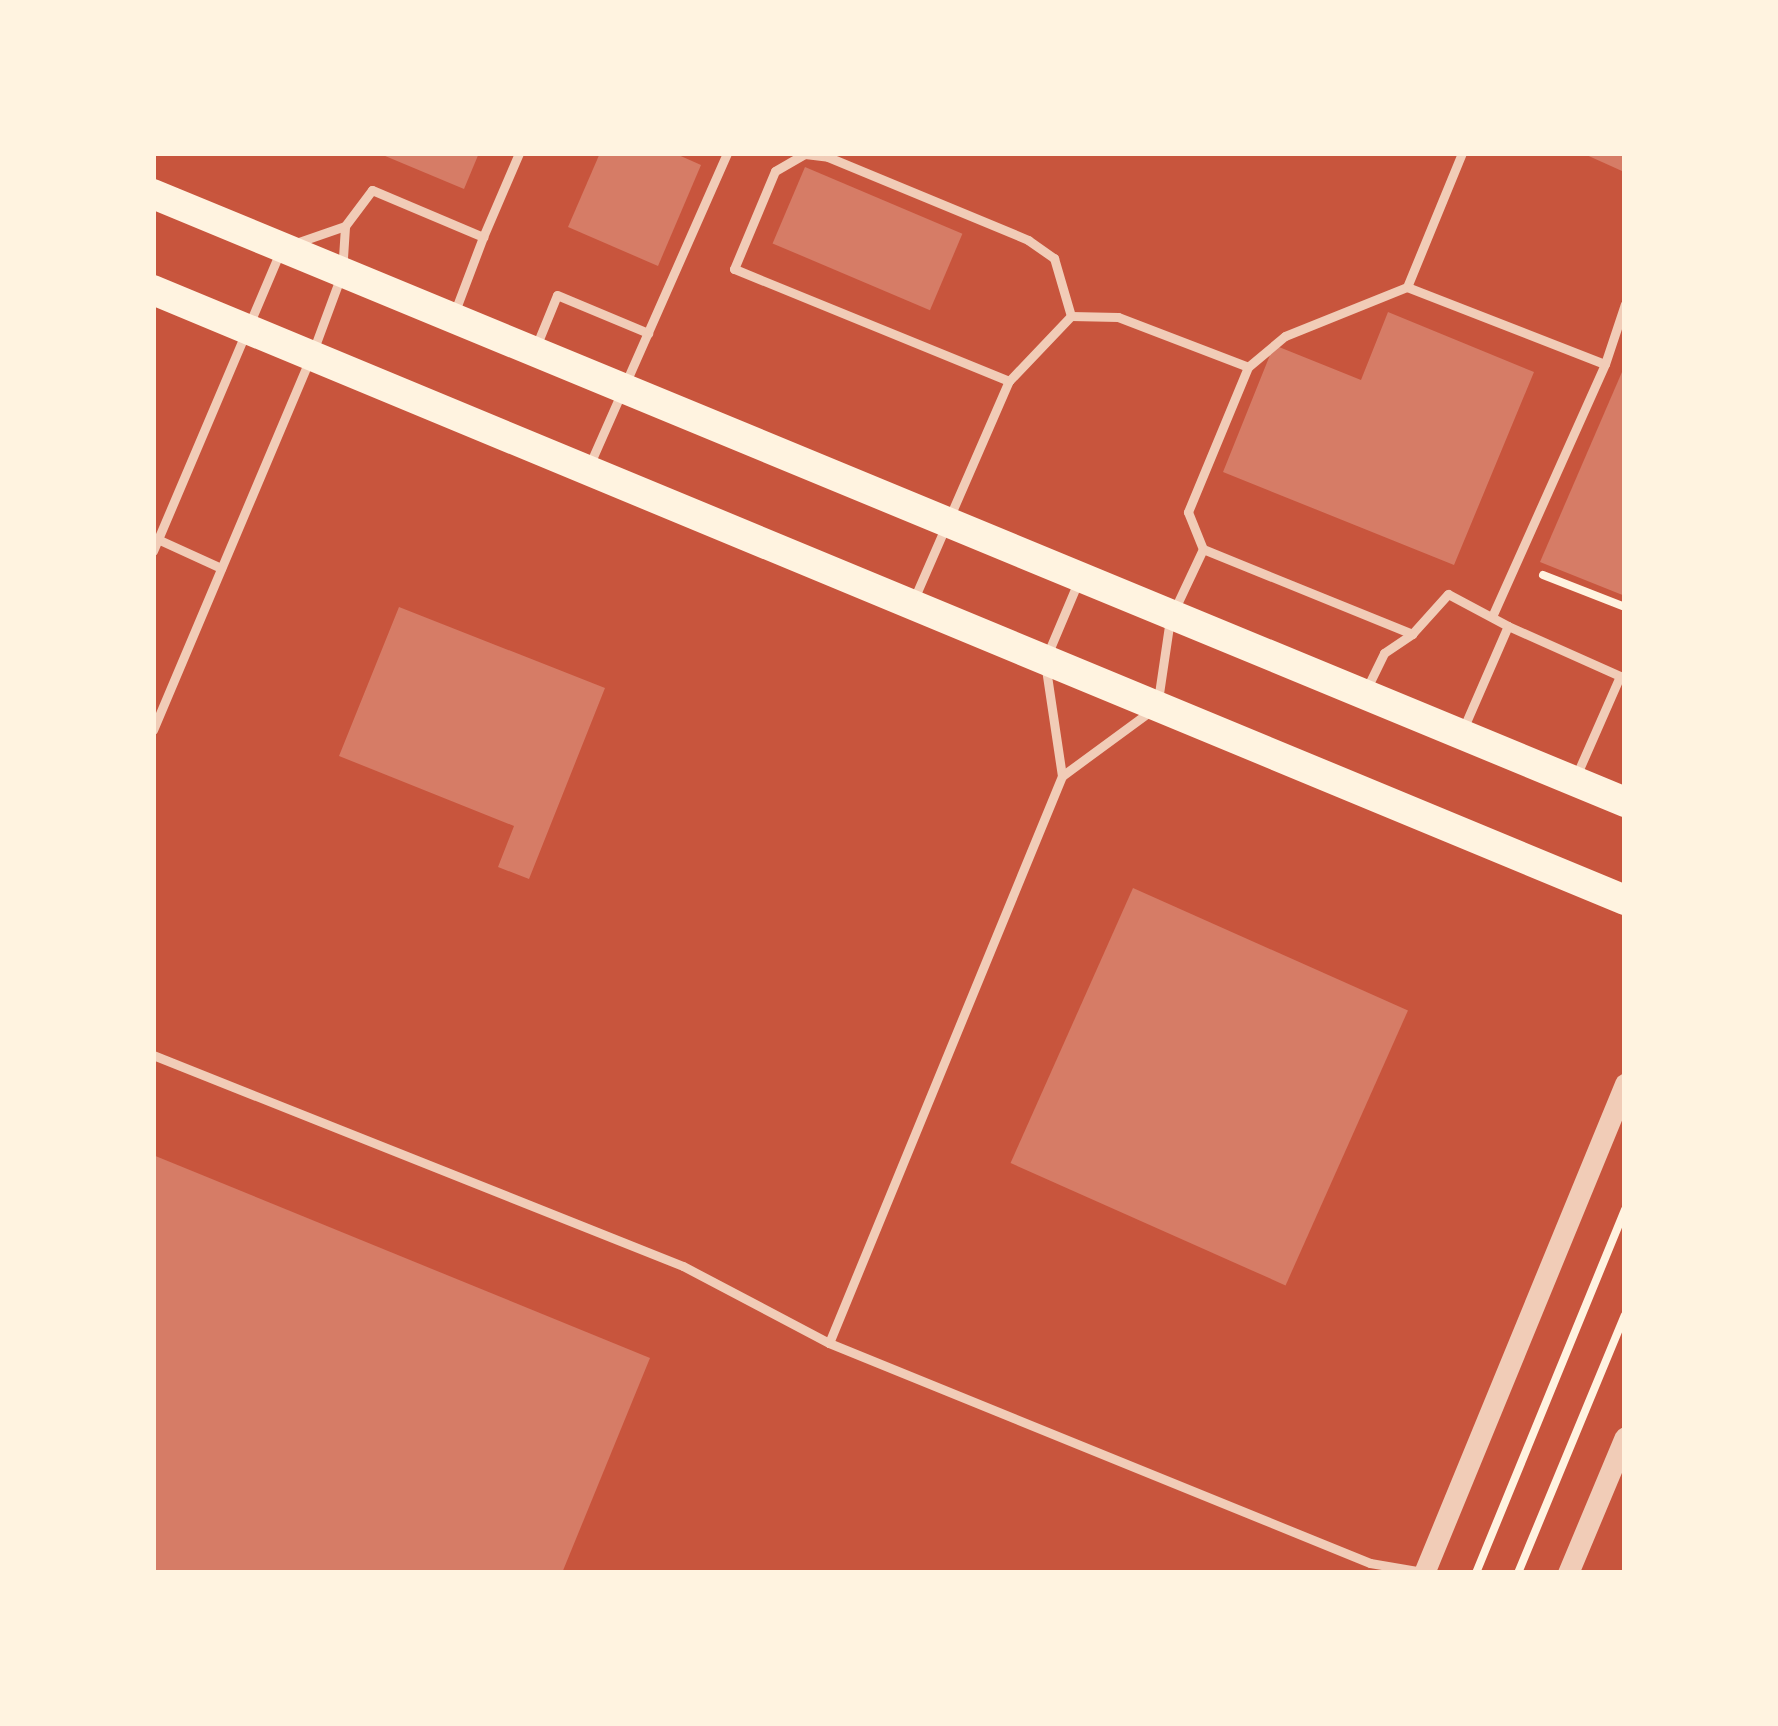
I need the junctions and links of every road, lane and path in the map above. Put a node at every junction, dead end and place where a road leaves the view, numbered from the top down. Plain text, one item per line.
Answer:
1 (519, 153) edge
2 (727, 153) edge
3 (1462, 153) edge
4 (153, 194) edge
5 (345, 226) junction
6 (483, 237) junction
7 (282, 248) junction
8 (342, 273) junction
9 (1407, 286) junction
10 (153, 290) edge
11 (1625, 304) edge
12 (1071, 316) junction
13 (453, 318) junction
14 (247, 327) junction
15 (649, 333) junction
16 (533, 353) junction
17 (312, 354) junction
18 (1605, 364) junction
19 (1248, 367) junction
20 (1009, 381) junction
21 (624, 391) junction
22 (588, 469) junction
23 (947, 527) junction
24 (155, 543) edge
25 (1203, 549) junction
26 (221, 568) junction
27 (1545, 575) dead end
28 (1078, 582) junction
29 (912, 604) junction
30 (1625, 607) edge
31 (1493, 614) junction
32 (1170, 619) junction
33 (1508, 626) junction
34 (1412, 634) junction
35 (1045, 660) junction
36 (1364, 697) junction
37 (1156, 707) junction
38 (153, 730) edge
39 (1460, 736) junction
40 (1062, 776) junction
41 (1574, 782) junction
42 (1625, 802) edge
43 (1625, 901) edge
44 (153, 1055) edge
45 (1625, 1084) edge
46 (1625, 1209) edge
47 (1625, 1315) edge
48 (829, 1343) junction
49 (1625, 1437) edge
50 (1424, 1572) edge
51 (1477, 1573) edge
52 (1517, 1573) edge
53 (1568, 1573) edge

1 - 6 lane
2 - 15 lane
3 - 9 lane
4 - 7 main road
5 - 6 lane
5 - 7 lane
5 - 8 lane
6 - 13 lane
7 - 8 main road
7 - 14 lane
8 - 13 main road
8 - 17 lane
9 - 18 lane
9 - 19 lane
10 - 14 main road
11 - 18 lane
12 - 19 lane
12 - 20 lane
12 - 20 lane
13 - 16 main road
14 - 17 main road
14 - 24 lane
15 - 16 lane
15 - 21 lane
16 - 21 main road
17 - 22 main road
17 - 26 lane
18 - 31 lane
19 - 25 lane
20 - 23 lane
21 - 22 lane
21 - 23 main road
22 - 29 main road
23 - 28 main road
23 - 29 lane
24 - 26 lane
25 - 32 lane
25 - 34 lane
26 - 38 lane
27 - 30 path
28 - 32 main road
28 - 35 lane
29 - 35 main road
31 - 33 lane
31 - 34 lane
32 - 36 main road
32 - 37 lane
33 - 39 lane
33 - 41 lane
34 - 36 lane
35 - 37 main road
35 - 40 lane
36 - 39 main road
37 - 40 lane
37 - 43 main road
39 - 41 main road
40 - 48 lane
41 - 42 main road
44 - 48 lane
45 - 50 street
46 - 51 path
47 - 52 path
48 - 50 lane
49 - 53 street

